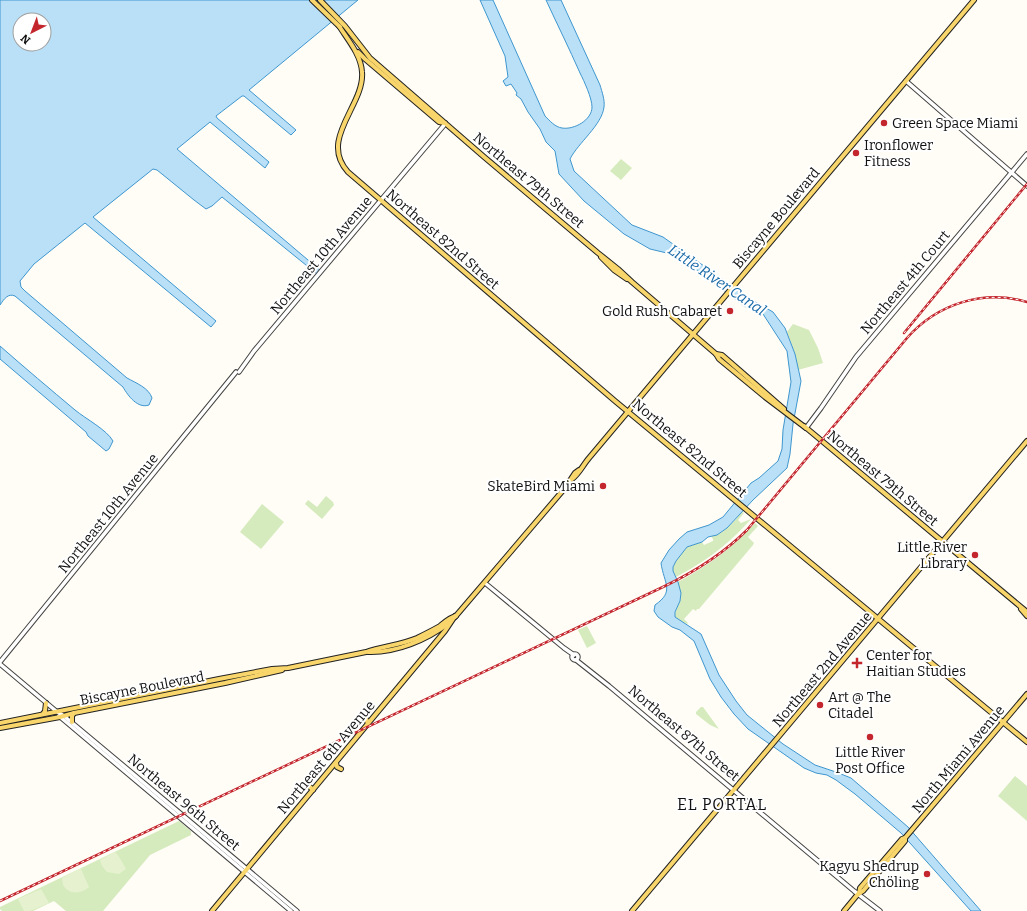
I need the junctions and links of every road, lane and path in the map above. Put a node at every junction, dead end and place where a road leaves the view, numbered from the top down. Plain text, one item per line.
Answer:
1 (312, 0) edge
2 (320, 0) edge
3 (974, 0) edge
4 (349, 39) junction
5 (365, 53) junction
6 (906, 81) junction
7 (445, 124) junction
8 (1027, 154) edge
9 (1012, 172) junction
10 (1027, 186) edge
11 (381, 201) junction
12 (693, 334) junction
13 (628, 411) junction
14 (806, 428) junction
15 (1027, 441) edge
16 (943, 542) junction
17 (485, 583) junction
18 (1020, 607) junction
19 (1027, 612) edge
20 (456, 616) junction
21 (1027, 616) edge
22 (879, 618) junction
23 (0, 663) edge
24 (288, 668) junction
25 (194, 684) junction
26 (187, 690) junction
27 (149, 693) junction
28 (1027, 694) edge
29 (141, 699) junction
30 (46, 703) junction
31 (56, 711) junction
32 (74, 713) junction
33 (43, 714) junction
34 (62, 716) junction
35 (363, 718) dead end
36 (72, 722) junction
37 (1003, 722) junction
38 (0, 723) edge
39 (368, 723) junction
40 (0, 728) edge
41 (1027, 742) edge
42 (336, 762) junction
43 (341, 769) dead end
44 (308, 784) dead end
45 (313, 790) junction
46 (734, 790) junction
47 (246, 871) junction
48 (858, 894) junction
49 (212, 911) edge
50 (291, 911) edge
51 (297, 911) edge
52 (632, 911) edge
53 (844, 911) edge
54 (880, 911) edge

1 - 4 main road
2 - 5 main road, Northeast 79th Street
3 - 6 main road, Biscayne Boulevard
4 - 5 main road
4 - 7 main road, Northeast 79th Street
4 - 11 main road, Northeast 82nd Street
5 - 7 main road, Northeast 79th Street
6 - 9 street
6 - 12 main road, Biscayne Boulevard
7 - 11 street, Northeast 10th Avenue
7 - 12 main road, Northeast 79th Street
8 - 9 street, Northeast 4th Court
9 - 10 street
9 - 14 street, Northeast 4th Court
11 - 13 main road, Northeast 82nd Street
11 - 23 street, Northeast 10th Avenue
12 - 13 main road, Biscayne Boulevard
12 - 14 main road, Northeast 79th Street
13 - 17 main road, Biscayne Boulevard
13 - 22 main road, Northeast 82nd Street
14 - 16 main road, Northeast 79th Street
15 - 16 main road, Northeast 2nd Avenue
16 - 18 main road, Northeast 79th Street
16 - 22 main road, Northeast 2nd Avenue
17 - 20 main road, Biscayne Boulevard
17 - 46 street, Northeast 87th Street
18 - 19 main road, Northeast 79th Street
18 - 21 main road, Northeast 79th Street
20 - 24 main road, Biscayne Boulevard
20 - 39 main road, Northeast 6th Avenue
22 - 37 main road, Northeast 82nd Street
22 - 46 main road, Northeast 2nd Avenue
23 - 30 street, Northeast 96th Street
24 - 25 main road, Biscayne Boulevard
24 - 26 main road, Biscayne Boulevard
25 - 26 main road
25 - 27 main road, Biscayne Boulevard
26 - 29 main road, Biscayne Boulevard
27 - 29 main road
27 - 31 main road, Biscayne Boulevard
28 - 37 main road, North Miami Avenue
29 - 32 main road, Biscayne Boulevard
30 - 31 street, Northeast 96th Street
30 - 33 main road
31 - 33 main road, Biscayne Boulevard
31 - 34 street, Northeast 96th Street
32 - 34 main road, Biscayne Boulevard
32 - 36 main road
33 - 38 main road, Biscayne Boulevard
34 - 36 street, Northeast 96th Street
34 - 40 main road, Biscayne Boulevard
34 - 47 street, Northeast 96th Street
35 - 39 main road
36 - 47 street, Northeast 96th Street
37 - 41 main road, Northeast 82nd Street
37 - 48 main road, North Miami Avenue
39 - 42 main road, Northeast 6th Avenue
42 - 43 main road
42 - 45 main road, Northeast 6th Avenue
44 - 45 main road
45 - 47 main road, Northeast 6th Avenue
46 - 48 street, Northeast 87th Street
46 - 52 main road, Northeast 2nd Avenue
47 - 49 main road, Northeast 6th Avenue
47 - 50 street, Northeast 96th Street
47 - 51 street, Northeast 96th Street
48 - 53 main road, North Miami Avenue
48 - 54 street, Northeast 87th Street

